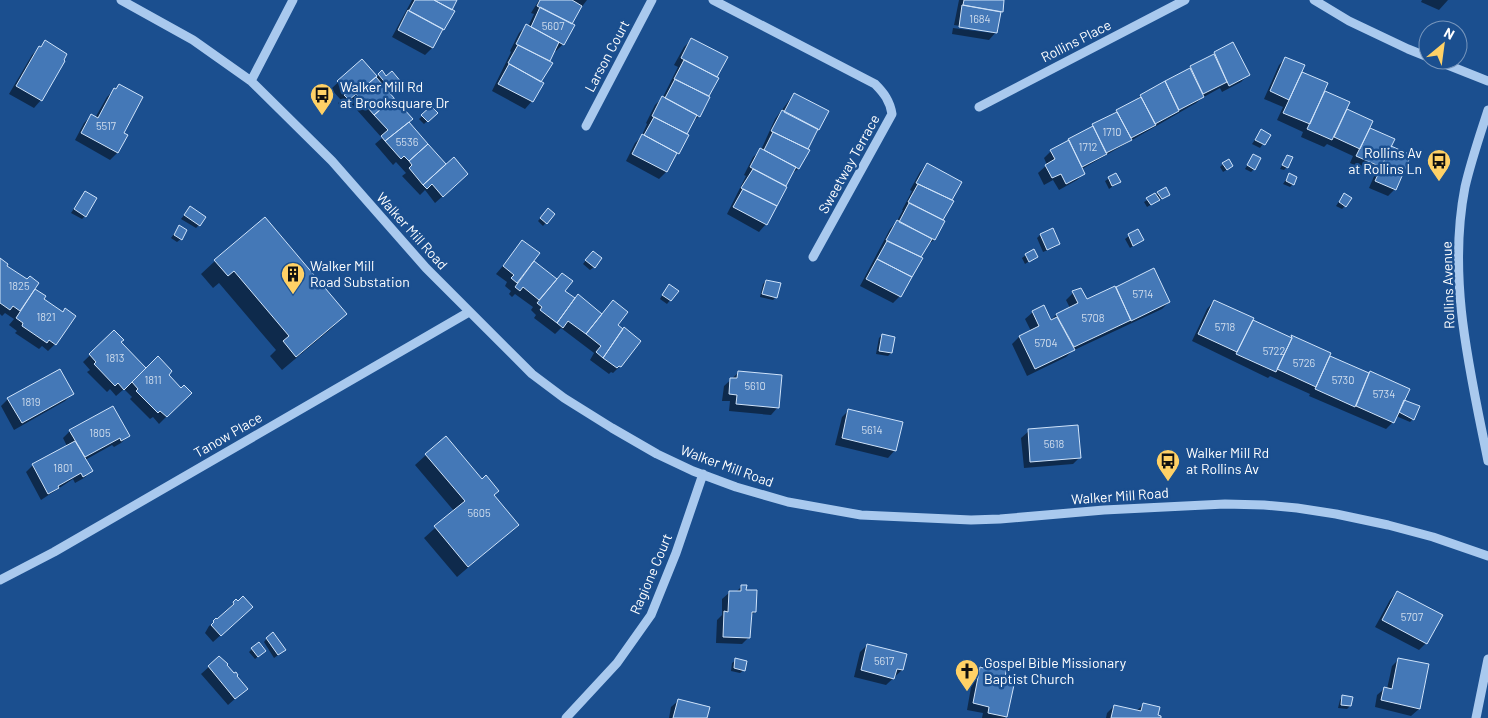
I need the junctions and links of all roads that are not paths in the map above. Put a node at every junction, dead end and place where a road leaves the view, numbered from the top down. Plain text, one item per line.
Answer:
1 (121, 0) edge
2 (293, 0) edge
3 (652, 0) edge
4 (713, 0) edge
5 (1185, 0) edge
6 (1314, 0) edge
7 (1418, 52) edge
8 (1460, 70) edge
9 (251, 81) junction
10 (1488, 81) edge
11 (979, 107) dead end
12 (1488, 110) edge
13 (586, 126) dead end
14 (813, 257) dead end
15 (469, 312) junction
16 (1488, 461) edge
17 (702, 474) junction
18 (1488, 556) edge
19 (0, 580) edge
20 (1488, 659) edge
21 (566, 718) edge
22 (1476, 718) edge

1 - 9 street, Walker Mill Road
2 - 9 street
3 - 13 street, Larson Court
4 - 14 street, Sweetway Terrace
5 - 11 street, Rollins Place
6 - 7 street
8 - 10 street
9 - 15 street, Walker Mill Road
12 - 16 street, Rollins Avenue
15 - 17 street, Walker Mill Road
15 - 19 street, Tanow Place
17 - 18 street, Walker Mill Road
17 - 21 street, Ragione Court
20 - 22 street

